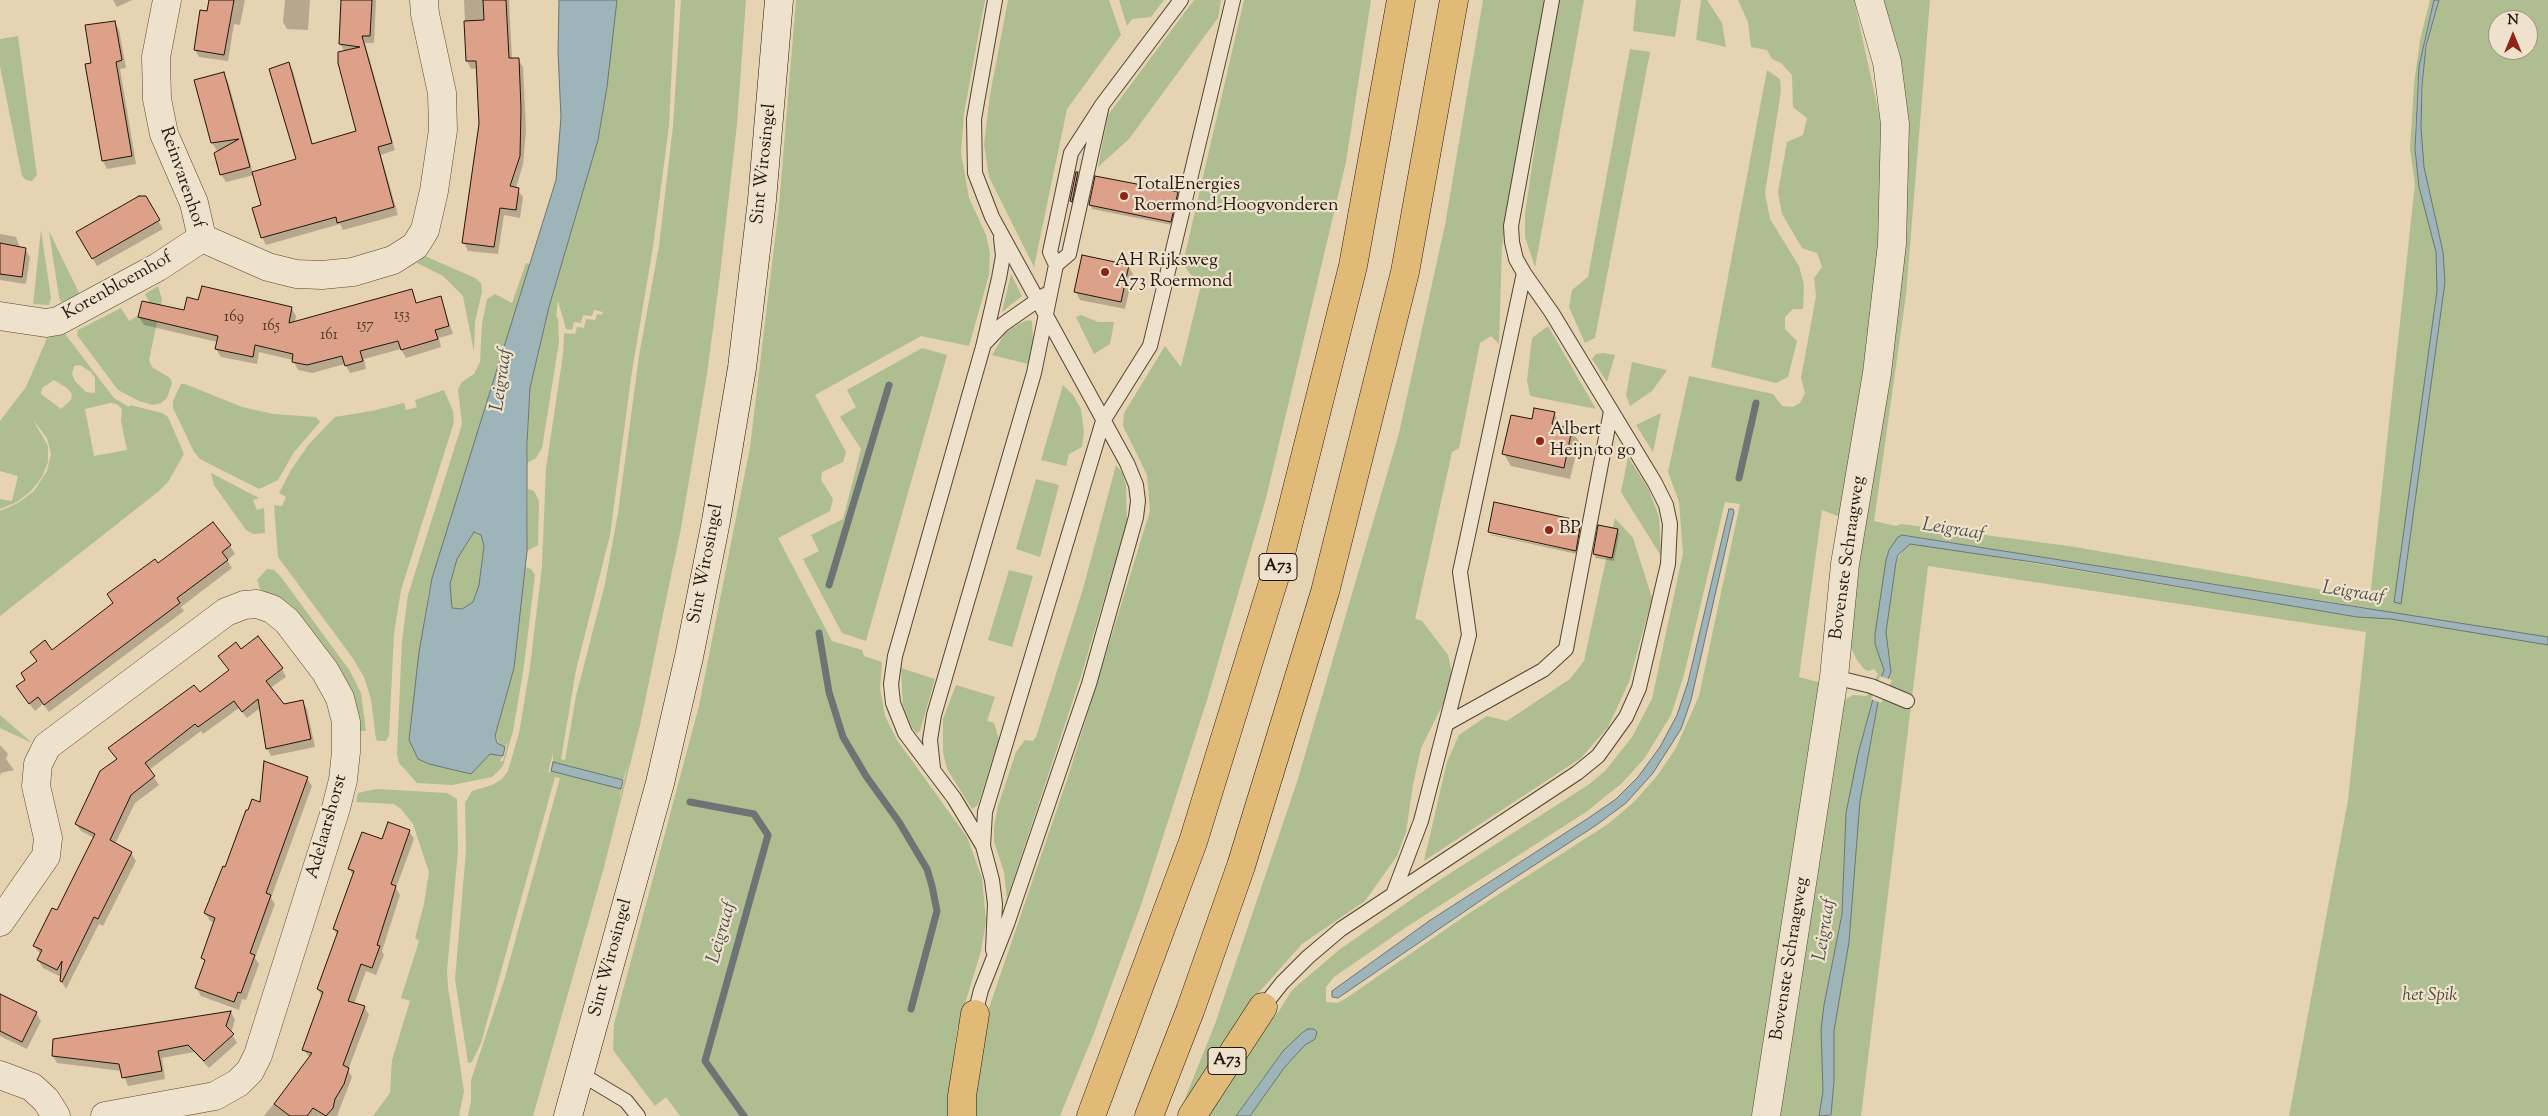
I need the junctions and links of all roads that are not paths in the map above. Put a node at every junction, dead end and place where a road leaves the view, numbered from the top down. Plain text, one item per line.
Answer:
1 (167, 0) edge
2 (424, 0) edge
3 (780, 0) edge
4 (995, 0) edge
5 (1181, 0) edge
6 (1233, 0) edge
7 (1401, 0) edge
8 (1454, 0) edge
9 (1552, 0) edge
10 (1869, 0) edge
11 (1102, 105) junction
12 (1001, 233) junction
13 (202, 238) junction
14 (1056, 265) junction
15 (1524, 273) junction
16 (1050, 291) junction
17 (1037, 300) junction
18 (0, 316) edge
19 (1046, 316) junction
20 (983, 347) junction
21 (1611, 411) junction
22 (1103, 421) junction
23 (1834, 676) junction
24 (1907, 701) dead end
25 (1446, 724) junction
26 (934, 771) junction
27 (983, 846) junction
28 (1394, 892) junction
29 (0, 922) edge
30 (990, 970) junction
31 (1263, 1007) joint
32 (975, 1014) joint
33 (580, 1074) junction
34 (0, 1075) edge
35 (56, 1116) edge
36 (105, 1116) edge
37 (568, 1116) edge
38 (638, 1116) edge
39 (962, 1116) edge
40 (1091, 1116) edge
41 (1149, 1116) edge
42 (1192, 1116) edge
43 (1766, 1116) edge

1 - 13 street, Reinvarenhof
2 - 13 street
3 - 33 street, Sint Wirosingel
4 - 12 lane
5 - 11 lane
6 - 22 lane
7 - 40 highway, A73
8 - 41 highway
9 - 15 lane, A73
10 - 23 street, Bovenste Schraagweg
11 - 14 lane
11 - 14 lane
12 - 17 lane
12 - 20 lane
13 - 18 street, Korenbloemhof
14 - 16 lane
15 - 21 lane, A73
15 - 25 lane
16 - 17 lane
16 - 19 lane
17 - 19 lane
17 - 20 lane
19 - 22 lane
19 - 26 lane
20 - 26 lane
21 - 25 lane
21 - 28 lane, A73
22 - 27 lane
22 - 30 lane
23 - 24 lane
23 - 43 street, Bovenste Schraagweg
25 - 28 lane
26 - 27 lane
27 - 30 lane
28 - 31 lane, A73
29 - 36 street, Adelaarshorst
30 - 32 lane
31 - 42 highway, A73
32 - 39 highway
33 - 37 street, Sint Wirosingel
33 - 38 lane
34 - 35 street

